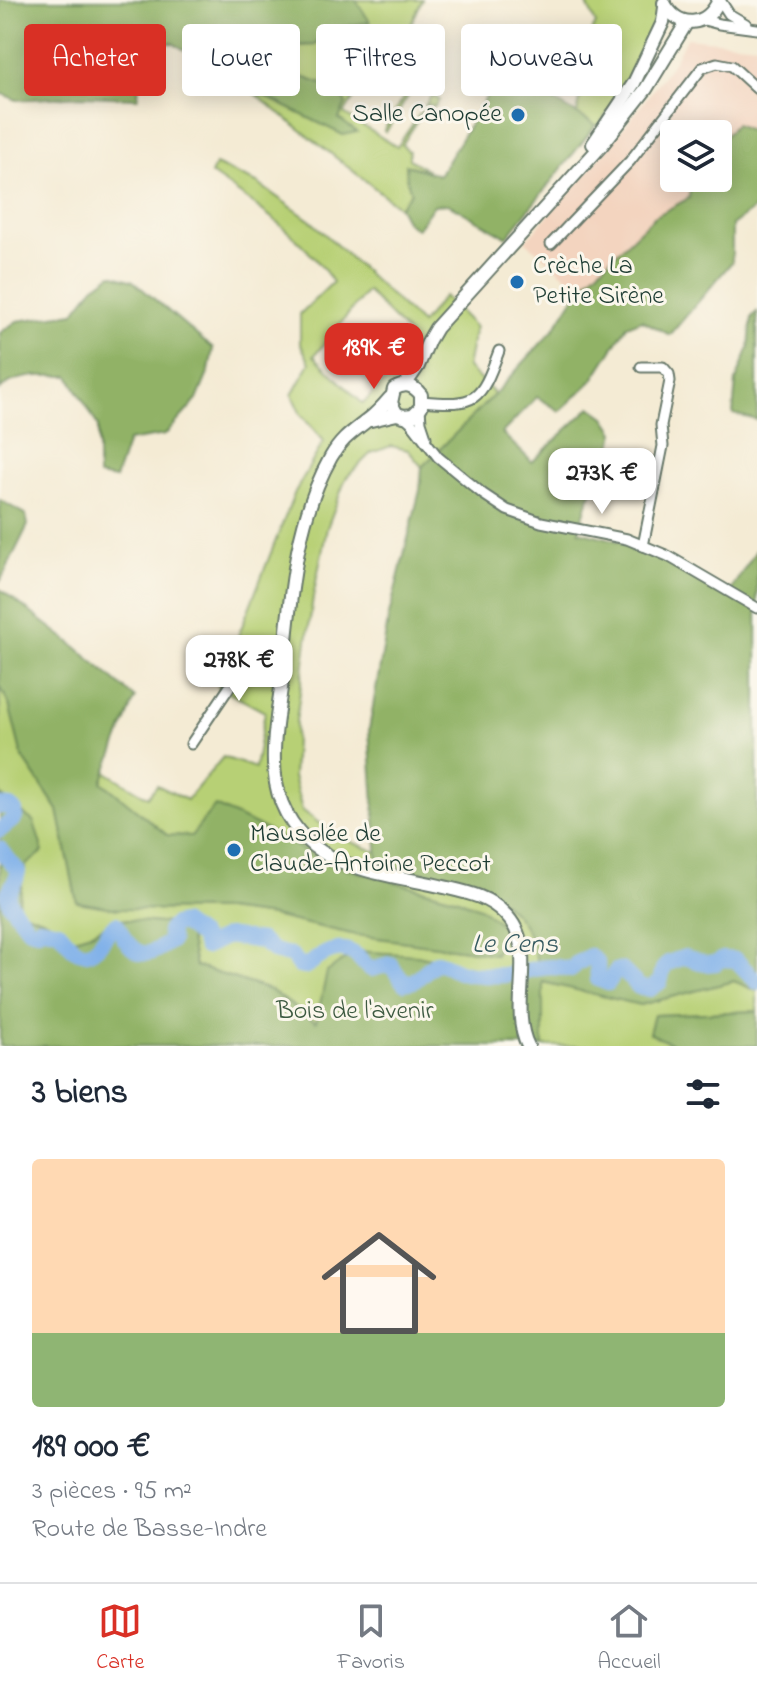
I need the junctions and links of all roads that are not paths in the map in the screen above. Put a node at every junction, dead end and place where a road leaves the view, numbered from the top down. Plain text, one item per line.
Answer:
1 (720, 0) edge
2 (664, 3) edge
3 (704, 20) junction
4 (687, 22) junction
5 (757, 29) edge
6 (757, 89) edge
7 (550, 201) junction
8 (551, 244) dead end
9 (499, 351) dead end
10 (418, 366) junction
11 (641, 367) dead end
12 (405, 385) junction
13 (390, 398) junction
14 (420, 400) junction
15 (401, 415) junction
16 (368, 421) junction
17 (430, 447) junction
18 (643, 546) junction
19 (757, 608) edge
20 (285, 656) junction
21 (191, 744) dead end
22 (528, 1046) edge

1 - 3 main road
1 - 5 street
2 - 4 main road
2 - 7 main road
3 - 4 main road
3 - 5 street
4 - 7 main road
6 - 8 street
7 - 10 main road
9 - 14 street
10 - 12 main road
10 - 14 main road
11 - 18 street
12 - 13 main road
12 - 14 main road
13 - 15 main road
13 - 16 main road
14 - 15 main road
14 - 17 street
15 - 16 main road
15 - 17 street
16 - 20 main road
17 - 18 street
18 - 19 street
20 - 21 street
20 - 22 main road

